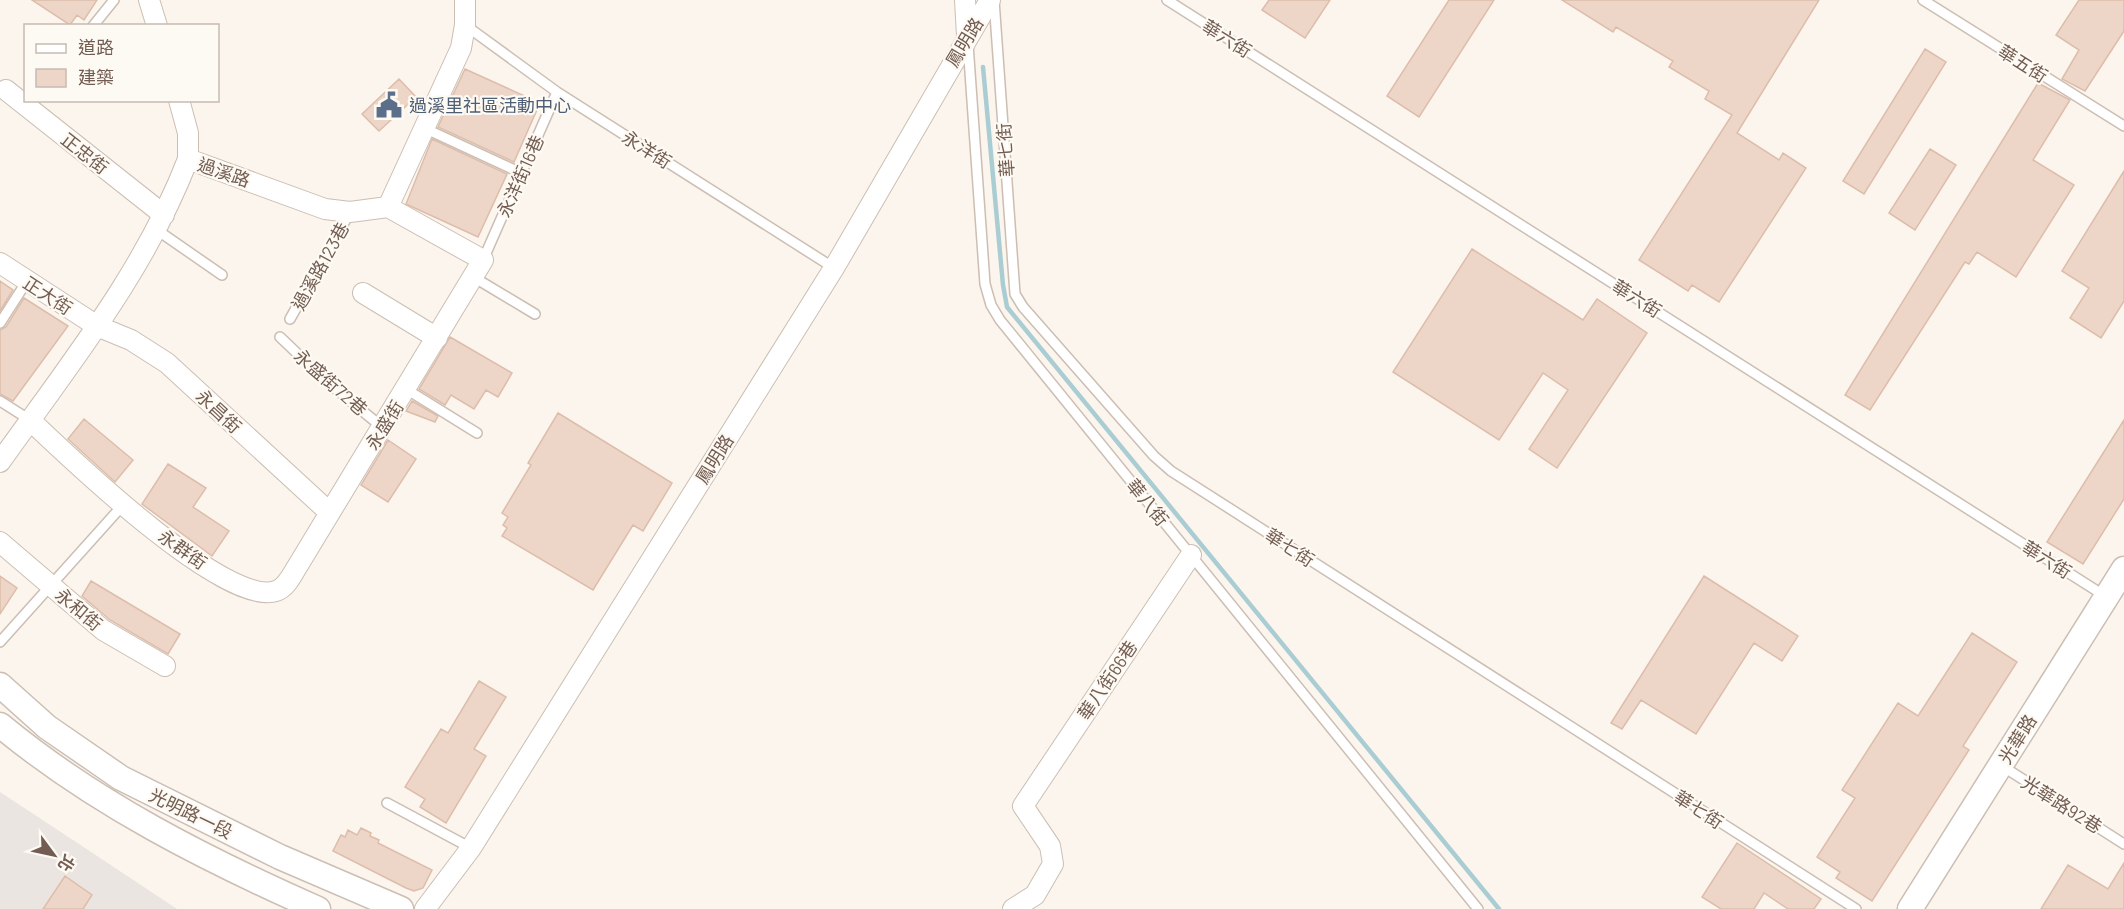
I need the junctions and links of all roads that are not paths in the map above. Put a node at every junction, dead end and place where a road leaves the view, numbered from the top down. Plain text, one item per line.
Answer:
1 (114, 0) edge
2 (149, 0) edge
3 (465, 0) edge
4 (965, 0) edge
5 (992, 0) edge
6 (1167, 0) edge
7 (1923, 0) edge
8 (95, 24) edge
9 (156, 24) edge
10 (465, 25) junction
11 (968, 36) junction
12 (6, 90) dead end
13 (557, 92) junction
14 (180, 102) edge
15 (2124, 126) edge
16 (424, 128) junction
17 (188, 159) junction
18 (521, 173) junction
19 (387, 207) junction
20 (350, 213) junction
21 (161, 223) junction
22 (0, 263) edge
23 (834, 268) junction
24 (479, 269) junction
25 (222, 275) dead end
26 (27, 281) junction
27 (363, 293) dead end
28 (535, 314) dead end
29 (290, 319) dead end
30 (0, 323) edge
31 (97, 326) junction
32 (280, 337) dead end
33 (437, 338) junction
34 (406, 389) junction
35 (0, 401) edge
36 (30, 420) junction
37 (382, 427) junction
38 (477, 433) dead end
39 (0, 462) edge
40 (122, 506) junction
41 (329, 512) junction
42 (0, 542) edge
43 (1191, 555) junction
44 (2124, 569) edge
45 (49, 584) junction
46 (2106, 597) junction
47 (0, 642) edge
48 (165, 666) dead end
49 (0, 685) edge
50 (0, 725) edge
51 (2000, 765) junction
52 (387, 804) dead end
53 (2124, 844) edge
54 (471, 848) junction
55 (318, 909) edge
56 (401, 909) edge
57 (425, 909) edge
58 (1013, 909) edge
59 (1478, 909) edge
60 (1856, 909) edge
61 (1910, 909) edge

1 - 8 lane
2 - 9 street
3 - 10 street
4 - 11 street
5 - 11 street, 鳳明路
5 - 60 lane, 華七街
6 - 46 lane, 華六街
7 - 15 lane, 華五街
10 - 13 lane, 永洋街
10 - 16 street
11 - 23 street, 鳳明路
11 - 43 lane, 華八街
12 - 21 street, 正忠街
13 - 18 lane, 永洋街16巷
13 - 23 lane, 永洋街
14 - 17 street
16 - 18 lane
16 - 19 street
17 - 20 street, 過溪路
17 - 21 street, 過溪路
18 - 24 lane, 永洋街16巷
19 - 20 street, 過溪路
19 - 24 street
20 - 29 lane, 過溪路123巷
21 - 25 lane
21 - 31 street, 過溪路
22 - 26 street, 正大街
23 - 54 street, 鳳明路
24 - 28 lane
24 - 33 street, 永盛街
26 - 30 lane
26 - 31 street, 正大街
27 - 33 street
31 - 36 street, 過溪路
31 - 41 street, 永昌街
32 - 37 lane, 永盛街72巷
33 - 34 street, 永盛街
34 - 37 street, 永盛街
34 - 38 lane
35 - 36 lane
36 - 39 street, 過溪路
36 - 40 street, 永群街
37 - 41 street, 永盛街
40 - 41 street, 永群街
40 - 45 lane
42 - 45 street, 永和街
43 - 58 street, 華八街66巷
43 - 59 lane, 華八街
44 - 46 street, 光華路
45 - 47 lane
45 - 48 street, 永和街
46 - 51 street, 光華路
49 - 56 street, 光明路一段
50 - 55 street, 光明路一段
51 - 53 lane, 光華路92巷
51 - 61 street, 光華路
52 - 54 lane
54 - 57 street, 鳳明路

